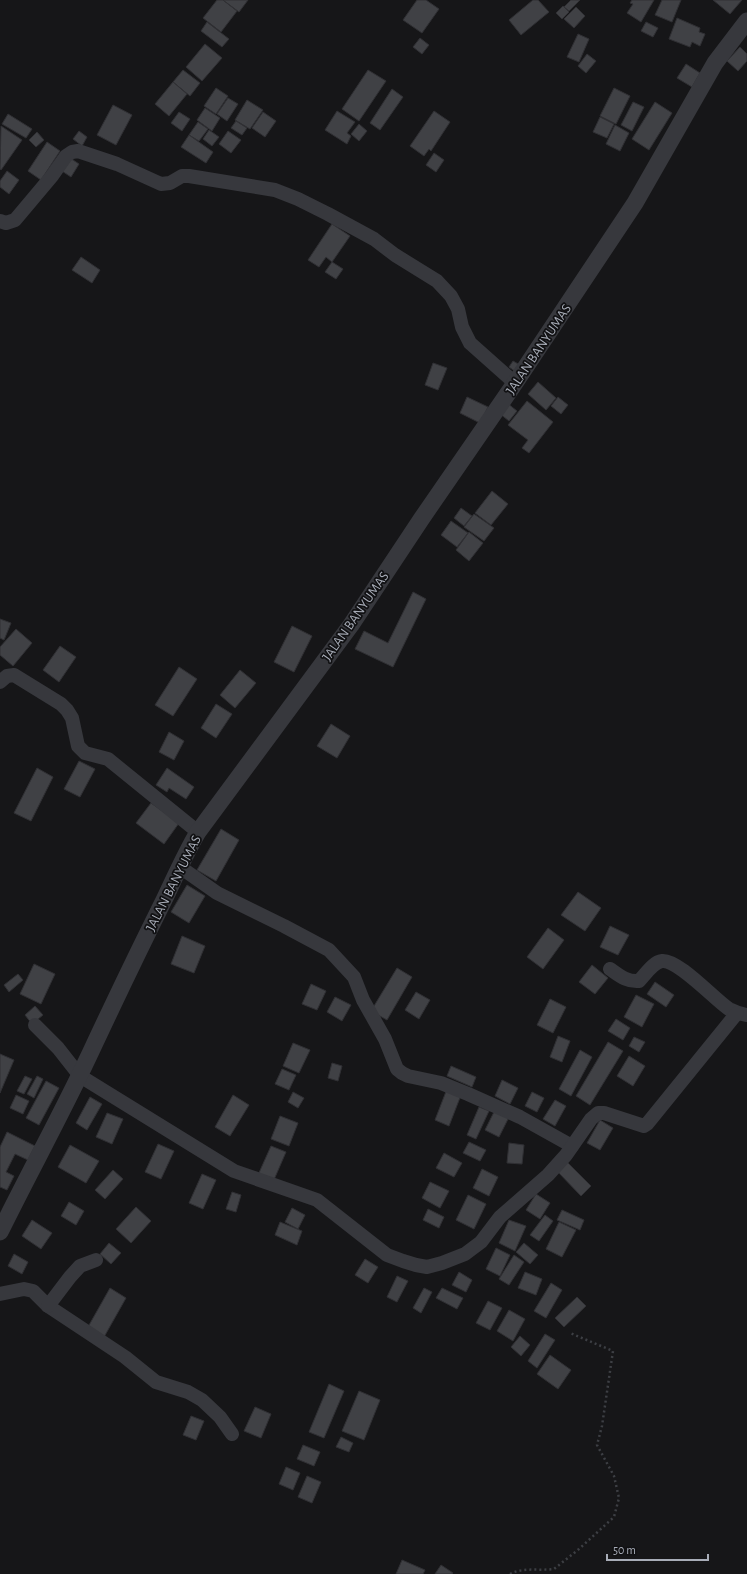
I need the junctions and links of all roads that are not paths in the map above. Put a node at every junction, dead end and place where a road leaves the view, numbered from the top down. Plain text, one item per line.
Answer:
1 (747, 21) edge
2 (0, 221) edge
3 (515, 383) junction
4 (0, 682) edge
5 (198, 832) junction
6 (180, 866) junction
7 (610, 969) dead end
8 (742, 1014) edge
9 (35, 1025) dead end
10 (80, 1076) junction
11 (572, 1146) junction
12 (0, 1232) edge
13 (96, 1260) dead end
14 (0, 1294) edge
15 (48, 1306) junction
16 (232, 1434) dead end

1 - 3 street, JALAN BANYUMAS
2 - 3 street
3 - 5 street, JALAN BANYUMAS
4 - 5 street
5 - 6 street, JALAN BANYUMAS
6 - 10 street, JALAN BANYUMAS
6 - 11 street
7 - 8 street
8 - 11 street
9 - 10 street
10 - 11 street
10 - 12 street, JALAN BANYUMAS
13 - 15 street
14 - 15 street
15 - 16 street

